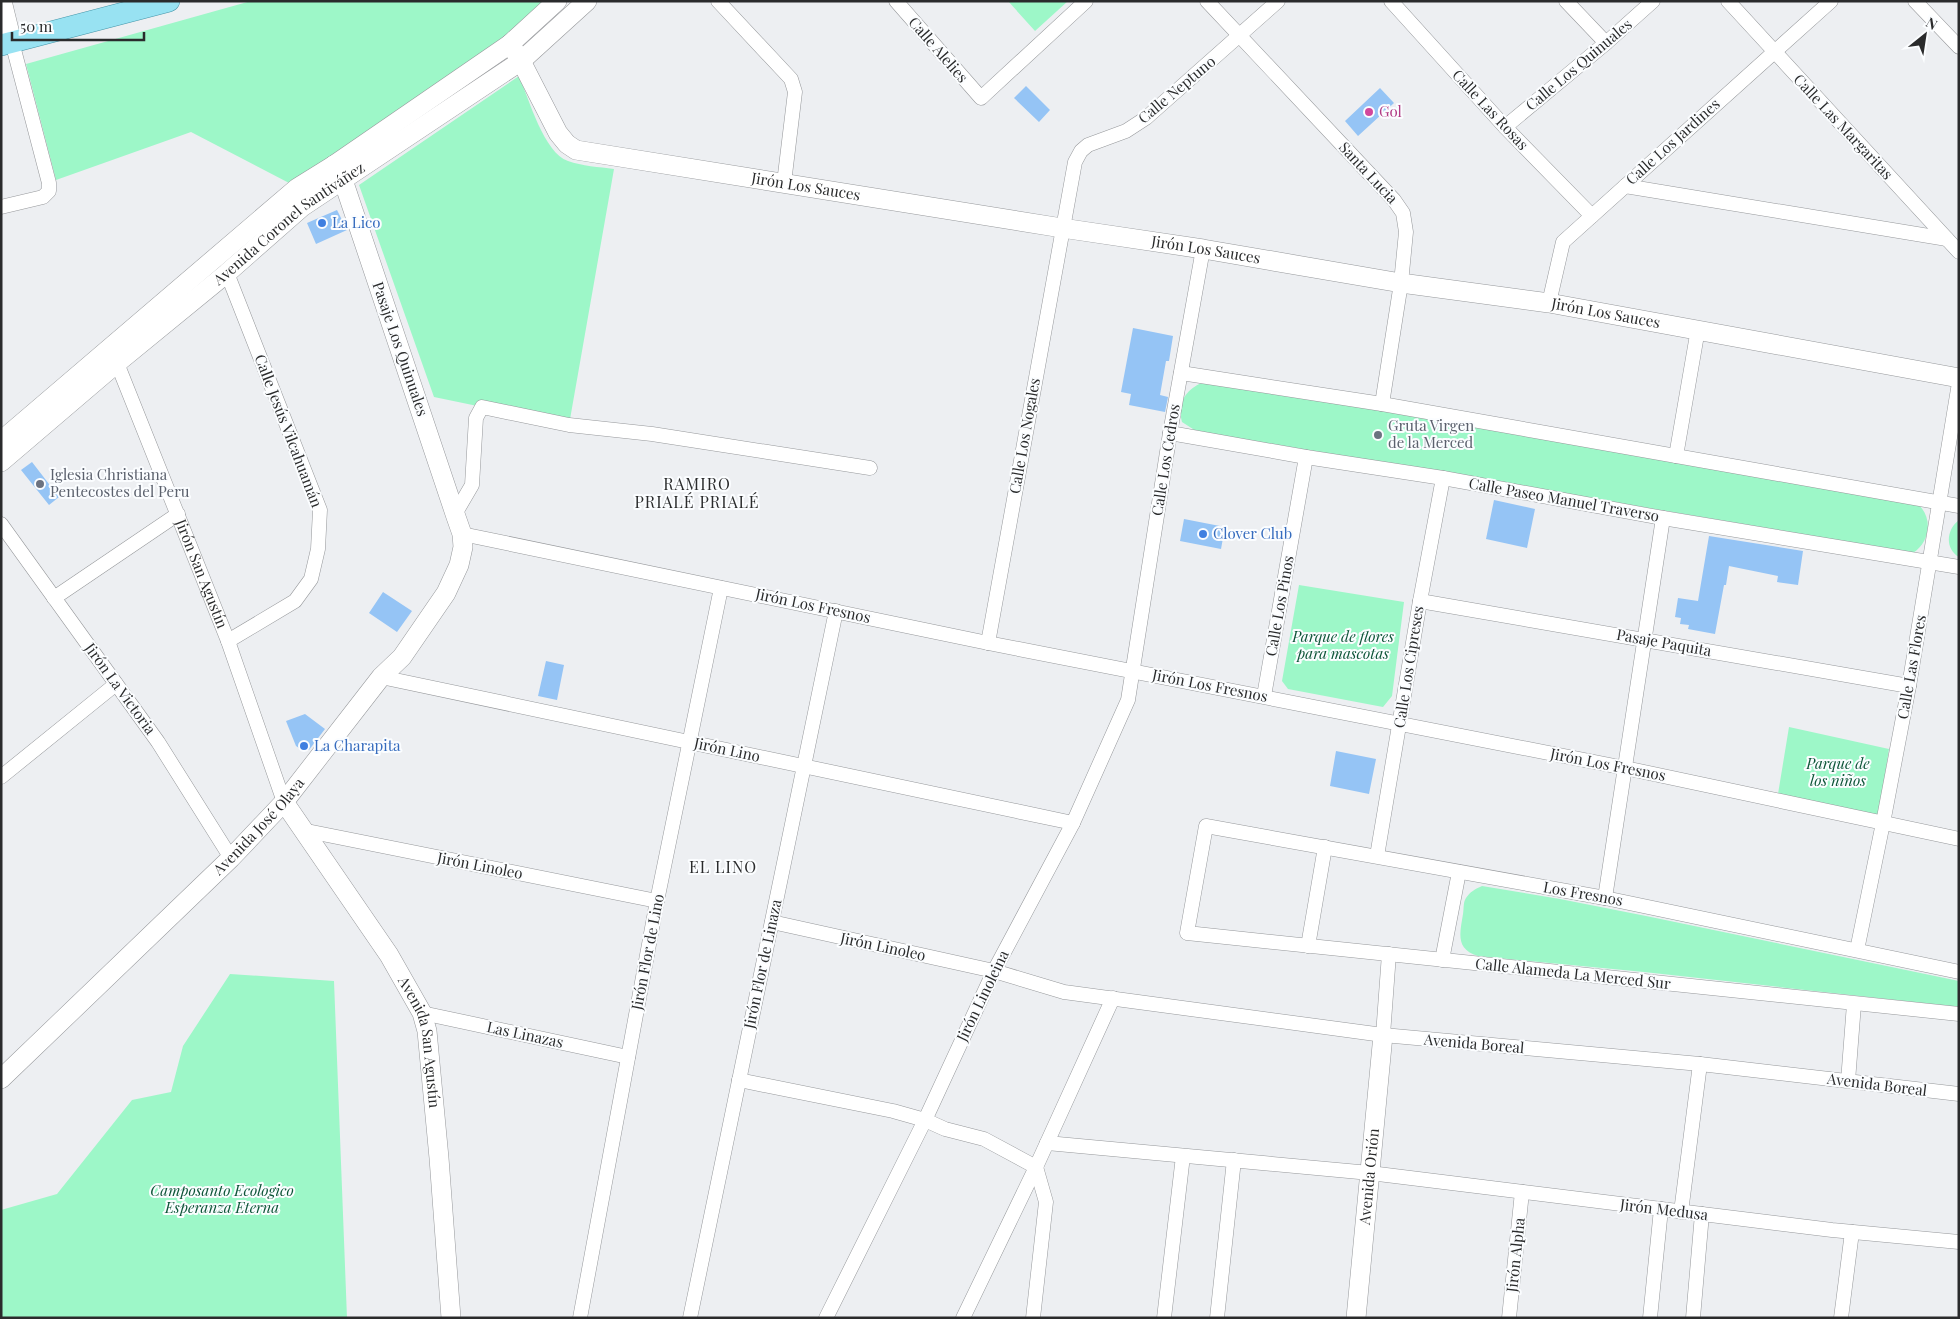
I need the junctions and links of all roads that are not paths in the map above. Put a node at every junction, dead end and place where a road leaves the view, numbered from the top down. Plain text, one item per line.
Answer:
1 (2, 1) edge
2 (169, 1) edge
3 (557, 1) edge
4 (587, 1) edge
5 (718, 1) edge
6 (896, 1) edge
7 (1086, 1) edge
8 (1207, 1) edge
9 (1278, 1) edge
10 (1391, 1) edge
11 (1566, 1) edge
12 (1653, 1) edge
13 (1728, 1) edge
14 (1831, 1) edge
15 (1915, 1) edge
16 (1239, 37) junction
17 (1606, 43) junction
18 (7, 44) edge
19 (510, 44) junction
20 (1959, 47) edge
21 (1773, 52) junction
22 (521, 61) junction
23 (1505, 127) junction
24 (339, 172) junction
25 (784, 183) junction
26 (1625, 186) junction
27 (1, 207) edge
28 (1592, 216) junction
29 (1062, 228) junction
30 (1947, 239) junction
31 (1203, 249) junction
32 (1959, 252) edge
33 (227, 273) junction
34 (1401, 283) junction
35 (1549, 303) junction
36 (1698, 329) junction
37 (112, 356) junction
38 (1181, 373) junction
39 (1959, 378) edge
40 (1959, 382) edge
41 (1382, 404) junction
42 (1170, 433) junction
43 (1, 441) edge
44 (1676, 456) junction
45 (1306, 457) junction
46 (1, 462) edge
47 (870, 468) dead end
48 (1443, 478) junction
49 (1938, 502) junction
50 (1959, 506) edge
51 (178, 514) junction
52 (455, 514) junction
53 (1663, 518) junction
54 (1, 524) edge
55 (462, 534) junction
56 (1930, 562) junction
57 (1959, 567) edge
58 (722, 588) junction
59 (54, 598) junction
60 (1420, 601) junction
61 (836, 611) junction
62 (1644, 640) junction
63 (228, 641) junction
64 (988, 643) junction
65 (1132, 671) junction
66 (381, 677) junction
67 (116, 684) junction
68 (1909, 686) junction
69 (1264, 696) junction
70 (1400, 725) junction
71 (690, 743) junction
72 (804, 767) junction
73 (1625, 768) junction
74 (2, 773) edge
75 (284, 802) junction
76 (1073, 823) junction
77 (1883, 823) junction
78 (302, 830) junction
79 (1959, 839) edge
80 (1325, 847) junction
81 (1377, 856) junction
82 (231, 858) junction
83 (1459, 872) junction
84 (1605, 898) junction
85 (657, 901) junction
86 (772, 922) junction
87 (1187, 934) joint
88 (1308, 946) junction
89 (1857, 950) junction
90 (1389, 954) junction
91 (1442, 960) junction
92 (994, 971) junction
93 (1959, 972) edge
94 (1113, 998) junction
95 (1854, 1004) junction
96 (422, 1013) junction
97 (1959, 1014) edge
98 (1383, 1035) junction
99 (628, 1057) junction
100 (1700, 1064) junction
101 (1, 1080) edge
102 (740, 1080) junction
103 (1848, 1081) junction
104 (1959, 1094) edge
105 (925, 1120) junction
106 (1047, 1143) junction
107 (1183, 1156) junction
108 (1234, 1160) junction
109 (1036, 1167) junction
110 (1370, 1173) junction
111 (1522, 1192) junction
112 (1661, 1209) junction
113 (1682, 1212) junction
114 (1702, 1214) junction
115 (1852, 1232) junction
116 (1959, 1242) edge
117 (451, 1318) edge
118 (580, 1318) edge
119 (690, 1318) edge
120 (826, 1318) edge
121 (963, 1318) edge
122 (1033, 1318) edge
123 (1164, 1318) edge
124 (1217, 1318) edge
125 (1356, 1318) edge
126 (1509, 1318) edge
127 (1650, 1318) edge
128 (1693, 1318) edge
129 (1841, 1318) edge

1 - 18 street
2 - 18 main road
3 - 19 street, Avenida Coronel Santiváñez
4 - 22 street, Avenida Coronel Santiváñez
5 - 25 street
6 - 7 street, Calle Alelies
8 - 16 street, Santa Lucia
9 - 16 street, Calle Neptuno
10 - 23 street, Calle Las Rosas
11 - 17 street
12 - 17 street, Calle Los Quinuales
13 - 21 street, Calle Las Margaritas
14 - 21 street, Calle Los Jardines
15 - 20 street
16 - 29 street, Calle Neptuno
16 - 34 street, Santa Lucia
17 - 23 street, Calle Los Quinuales
18 - 27 street
19 - 22 street, Jirón Los Sauces
19 - 24 street, Avenida Coronel Santiváñez
21 - 26 street, Calle Los Jardines
21 - 30 street, Calle Las Margaritas
22 - 24 street, Avenida Coronel Santiváñez
22 - 25 street, Jirón Los Sauces
23 - 28 street, Calle Las Rosas
24 - 33 street, Avenida Coronel Santiváñez
24 - 37 street, Avenida Coronel Santiváñez
24 - 52 street, Pasaje Los Quinuales
25 - 29 street, Jirón Los Sauces
26 - 28 street, Calle Los Jardines
26 - 30 street
28 - 35 street, Calle Los Jardines
29 - 31 street, Jirón Los Sauces
29 - 64 street, Calle Los Nogales
30 - 32 street, Calle Las Margaritas
31 - 34 street, Jirón Los Sauces
31 - 38 street, Calle Los Cedros
33 - 37 street, Avenida Coronel Santiváñez
33 - 63 street, Calle Jesús Vilcahuamán
34 - 35 street, Jirón Los Sauces
34 - 41 street, Santa Lucia
35 - 36 street, Jirón Los Sauces
36 - 39 street, Jirón Los Sauces
36 - 44 street
37 - 43 street, Avenida Coronel Santiváñez
37 - 46 street, Avenida Coronel Santiváñez
37 - 51 street, Jirón San Agustín
38 - 41 street
38 - 42 street, Calle Los Cedros
40 - 49 street, Calle Las Flores
41 - 44 street
42 - 45 street, Calle Paseo Manuel Traverso
42 - 65 street, Calle Los Cedros
44 - 49 street
45 - 48 street, Calle Paseo Manuel Traverso
45 - 69 street, Calle Los Pinos
47 - 52 street
48 - 53 street, Calle Paseo Manuel Traverso
48 - 60 street, Calle Los Cipreses
49 - 50 street
49 - 56 street, Calle Las Flores
51 - 59 street
51 - 63 street, Jirón San Agustín
52 - 55 street, Pasaje Los Quinuales
53 - 56 street, Calle Paseo Manuel Traverso
53 - 62 street
54 - 59 street, Jirón La Victoria
55 - 58 street, Jirón Los Fresnos
55 - 66 street, Avenida José Olaya
56 - 57 street, Calle Paseo Manuel Traverso
56 - 68 street, Calle Las Flores
58 - 61 street, Jirón Los Fresnos
58 - 71 street, Jirón Flor de Lino
59 - 67 street, Jirón La Victoria
60 - 62 street, Pasaje Paquita
60 - 70 street, Calle Los Cipreses
61 - 64 street, Jirón Los Fresnos
61 - 72 street, Jirón Flor de Linaza
62 - 68 street, Pasaje Paquita
62 - 73 street
63 - 75 street, Jirón San Agustín
64 - 65 street, Jirón Los Fresnos
65 - 69 street, Jirón Los Fresnos
65 - 76 street, Jirón Linoleina
66 - 71 street, Jirón Lino
66 - 75 street, Avenida José Olaya
67 - 74 street
67 - 82 street, Jirón La Victoria
68 - 77 street, Calle Las Flores
69 - 70 street, Jirón Los Fresnos
70 - 73 street, Jirón Los Fresnos
70 - 81 street, Calle Los Cipreses
71 - 72 street, Jirón Lino
71 - 85 street, Jirón Flor de Lino
72 - 76 street, Jirón Lino
72 - 86 street, Jirón Flor de Linaza
73 - 77 street, Jirón Los Fresnos
73 - 84 street
75 - 78 street, Avenida San Agustín
75 - 82 street, Avenida José Olaya
76 - 92 street, Jirón Linoleina
77 - 79 street, Jirón Los Fresnos
77 - 89 street, Calle Las Flores
78 - 85 street, Jirón Linoleo
78 - 96 street, Avenida San Agustín
80 - 81 street, Los Fresnos
80 - 87 street, Los Fresnos
80 - 88 street
81 - 83 street, Los Fresnos
82 - 101 street, Avenida José Olaya
83 - 84 street, Los Fresnos
83 - 91 street
84 - 89 street, Los Fresnos
85 - 99 street, Jirón Flor de Lino
86 - 92 street, Jirón Linoleo
86 - 102 street, Jirón Flor de Linaza
87 - 88 street, Calle Alameda La Merced Sur
88 - 90 street, Calle Alameda La Merced Sur
89 - 93 street, Los Fresnos
90 - 91 street, Calle Alameda La Merced Sur
90 - 98 street
91 - 95 street, Calle Alameda La Merced Sur
92 - 94 street, Avenida Boreal
92 - 105 street, Jirón Linoleina
94 - 98 street, Avenida Boreal
94 - 106 street
95 - 97 street, Calle Alameda La Merced Sur
95 - 103 street
96 - 99 street, Las Linazas
96 - 117 street, Avenida San Agustín
98 - 100 street, Avenida Boreal
98 - 110 street, Avenida Orión
99 - 118 street, Jirón Flor de Lino
100 - 103 street, Avenida Boreal
100 - 113 street
102 - 105 street
102 - 119 street, Jirón Flor de Linaza
103 - 104 street, Avenida Boreal
105 - 109 street
105 - 120 street, Jirón Linoleina
106 - 107 street, Jirón Medusa
106 - 109 street
107 - 108 street, Jirón Medusa
107 - 123 street
108 - 110 street, Jirón Medusa
108 - 124 street
109 - 121 street
109 - 122 street
110 - 111 street, Jirón Medusa
110 - 125 street, Avenida Orión
111 - 112 street, Jirón Medusa
111 - 126 street, Jirón Alpha
112 - 113 street, Jirón Medusa
112 - 127 street
113 - 114 street, Jirón Medusa
114 - 115 street, Jirón Medusa
114 - 128 street
115 - 116 street, Jirón Medusa
115 - 129 street

